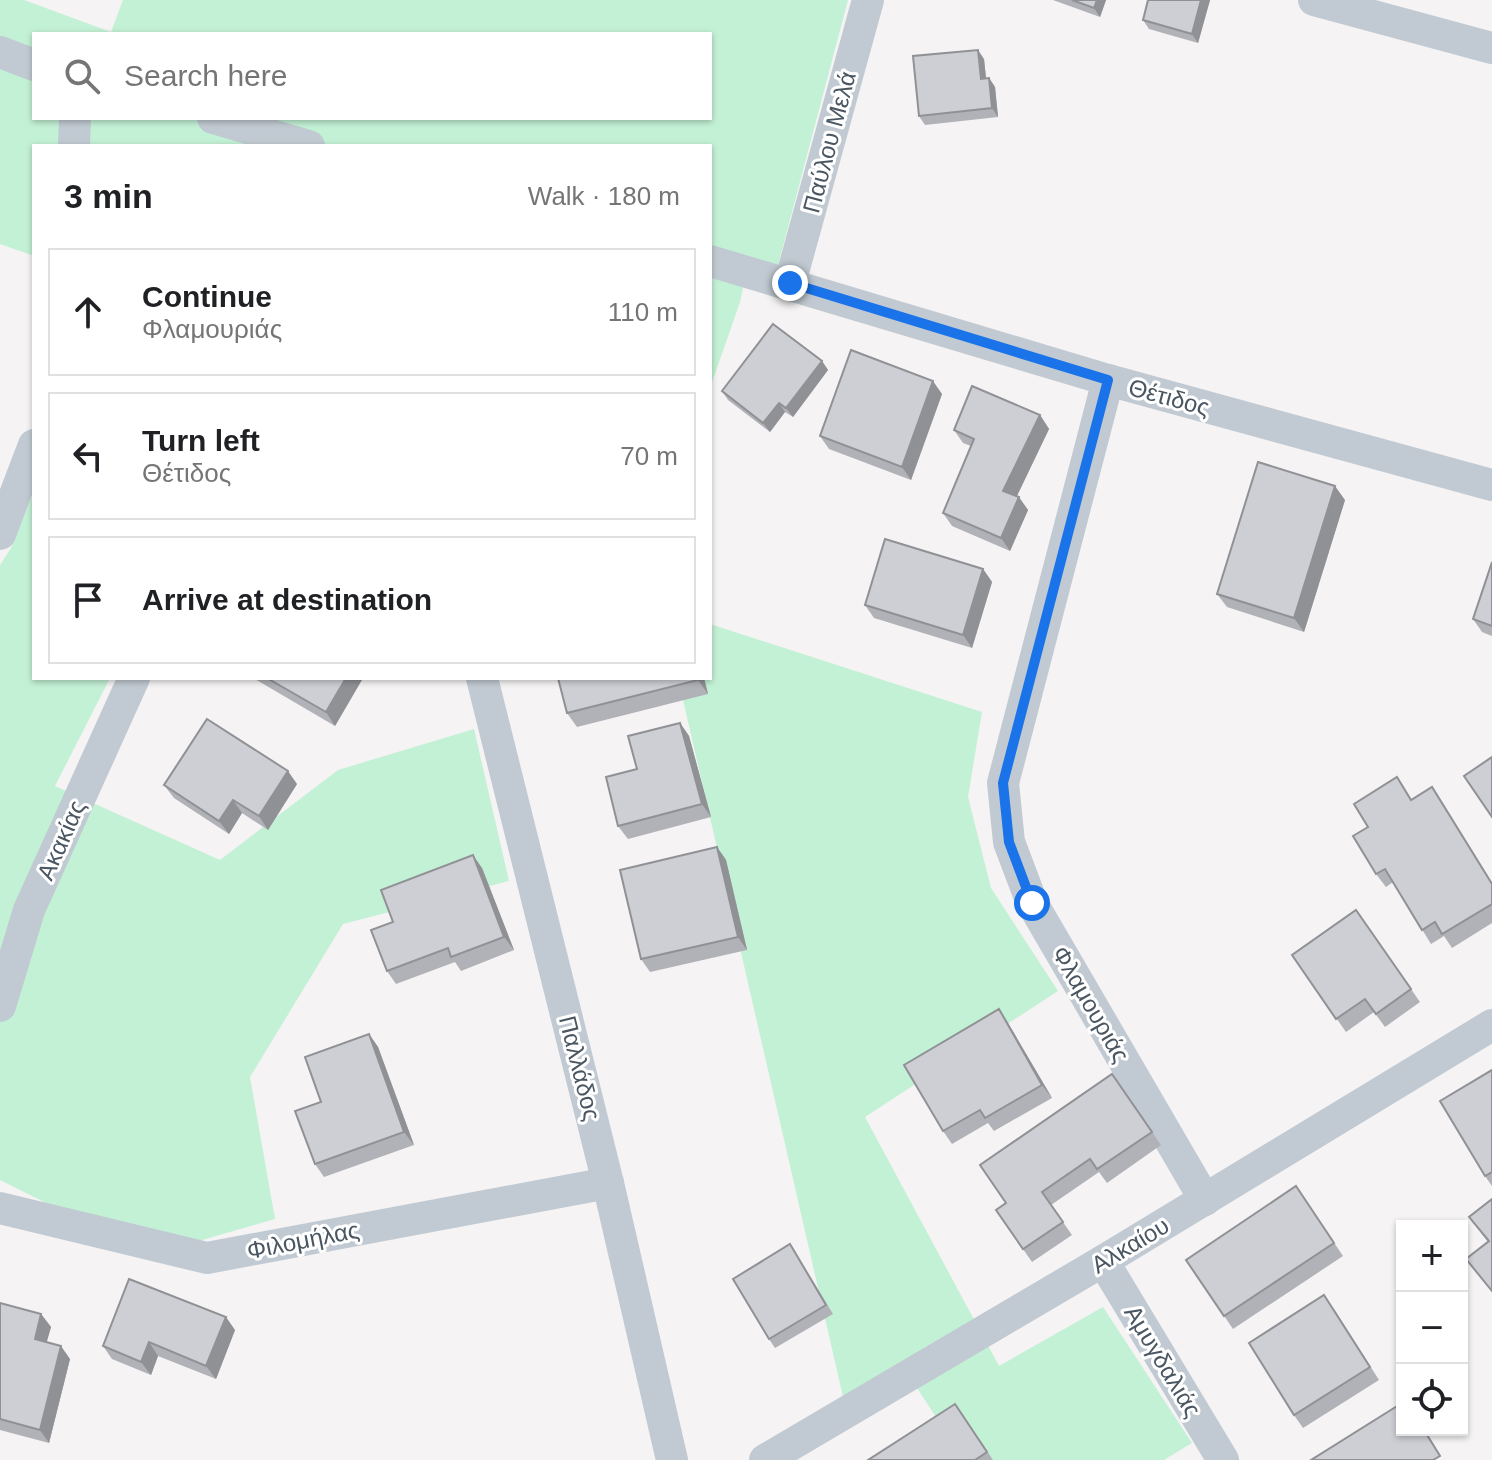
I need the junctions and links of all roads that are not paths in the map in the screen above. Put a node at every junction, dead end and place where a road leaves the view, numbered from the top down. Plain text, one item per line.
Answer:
1 (868, 0) edge
2 (1314, 0) edge
3 (1492, 48) edge
4 (0, 52) edge
5 (32, 64) edge
6 (75, 120) edge
7 (220, 120) edge
8 (74, 144) edge
9 (302, 144) edge
10 (712, 262) edge
11 (790, 283) junction
12 (1108, 380) junction
13 (32, 450) edge
14 (1492, 485) edge
15 (0, 534) edge
16 (133, 680) edge
17 (482, 680) edge
18 (0, 1006) edge
19 (1492, 1025) edge
20 (608, 1183) junction
21 (1205, 1200) junction
22 (0, 1208) edge
23 (1103, 1261) junction
24 (672, 1460) edge
25 (765, 1460) edge
26 (1223, 1460) edge

1 - 11 street, Παύλου Μελά
2 - 3 street
4 - 5 street
6 - 8 street
7 - 9 street
10 - 11 street, Θέτιδος
11 - 12 street, Θέτιδος
12 - 14 street, Θέτιδος
12 - 21 street, Φλαμουριάς
13 - 15 street
16 - 18 street, Ακακίας
17 - 20 street, Παλλάδος
19 - 21 street, Αλκαίου
20 - 22 street, Φιλομήλας
20 - 24 street, Παλλάδος
21 - 23 street, Αλκαίου
23 - 25 street, Αλκαίου
23 - 26 street, Αμυγδαλιάς

